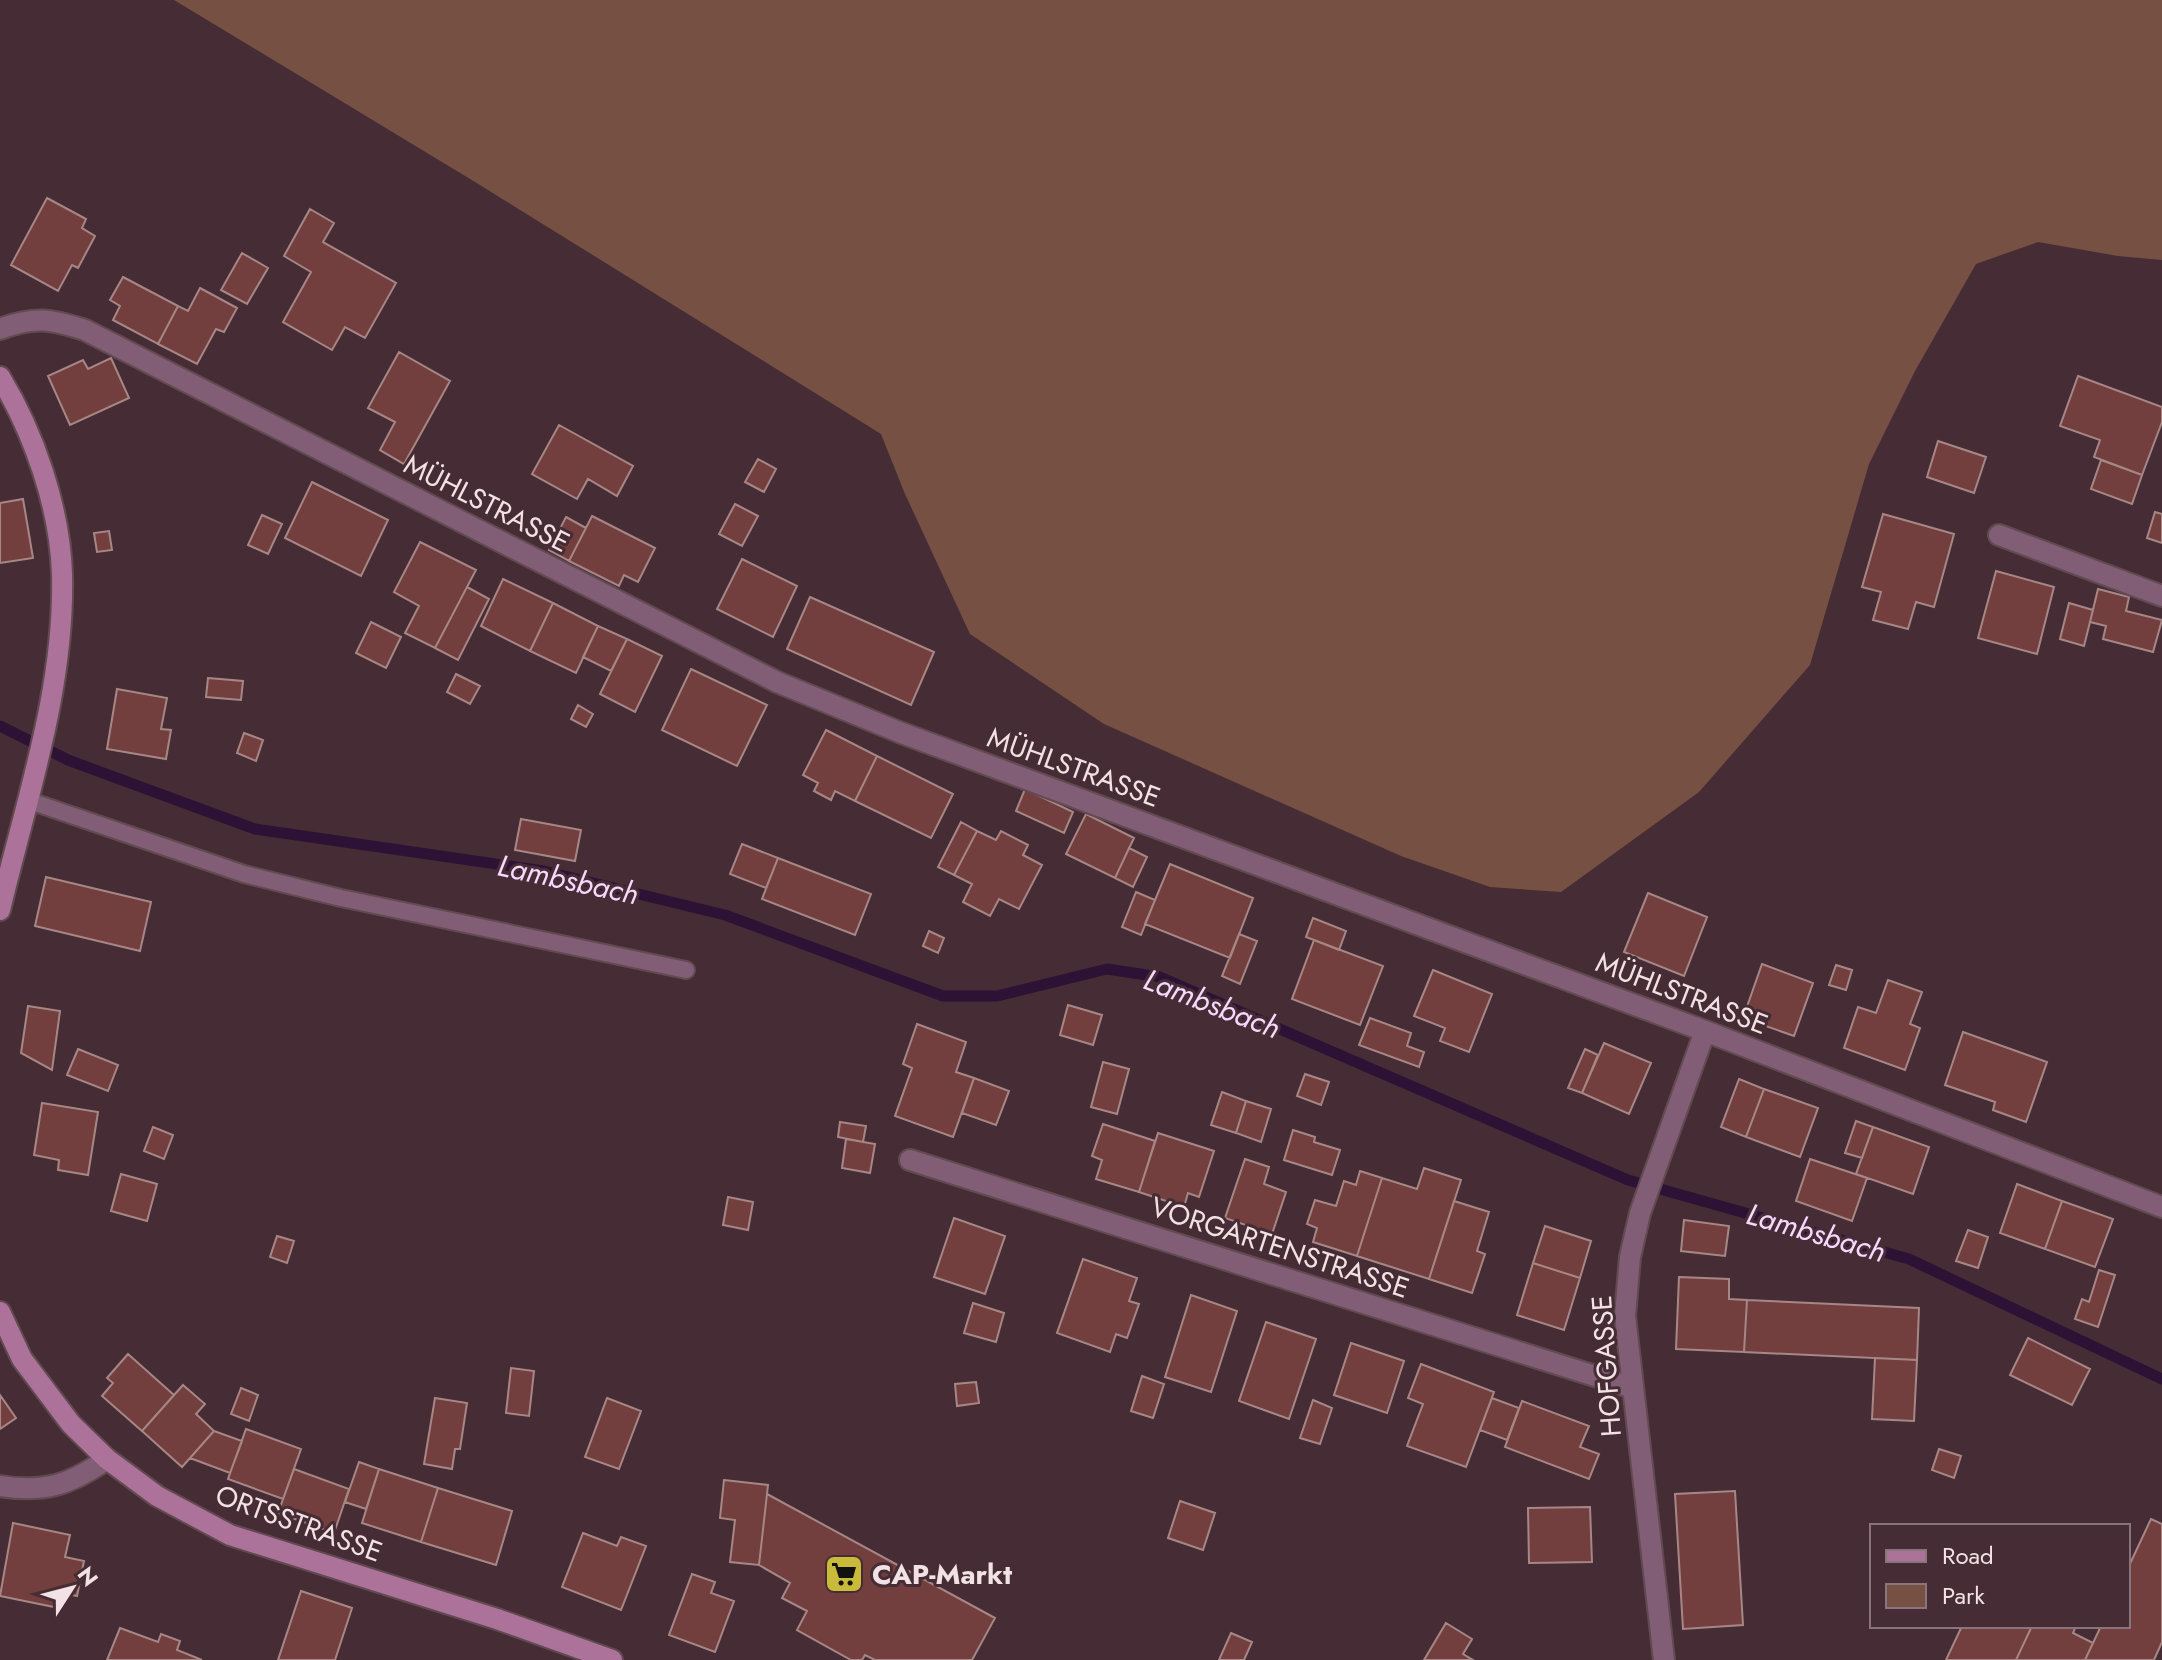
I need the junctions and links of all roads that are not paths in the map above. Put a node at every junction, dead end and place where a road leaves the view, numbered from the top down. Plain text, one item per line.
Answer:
1 (0, 329) edge
2 (0, 377) edge
3 (1999, 535) dead end
4 (2162, 596) edge
5 (27, 800) junction
6 (0, 910) edge
7 (686, 970) dead end
8 (1705, 1031) junction
9 (910, 1160) dead end
10 (2162, 1207) edge
11 (0, 1312) edge
12 (1633, 1388) junction
13 (107, 1459) junction
14 (0, 1486) edge
15 (612, 1660) edge
16 (1664, 1660) edge

1 - 8 street, MÜHLSTRASSE
2 - 5 street
3 - 4 street
5 - 6 street
5 - 7 lane
8 - 10 street, MÜHLSTRASSE
8 - 12 street, HOFGASSE
9 - 12 street, VORGARTENSTRASSE
11 - 13 street, ORTSSTRASSE
12 - 16 street, HOFGASSE
13 - 14 street
13 - 15 street, ORTSSTRASSE

